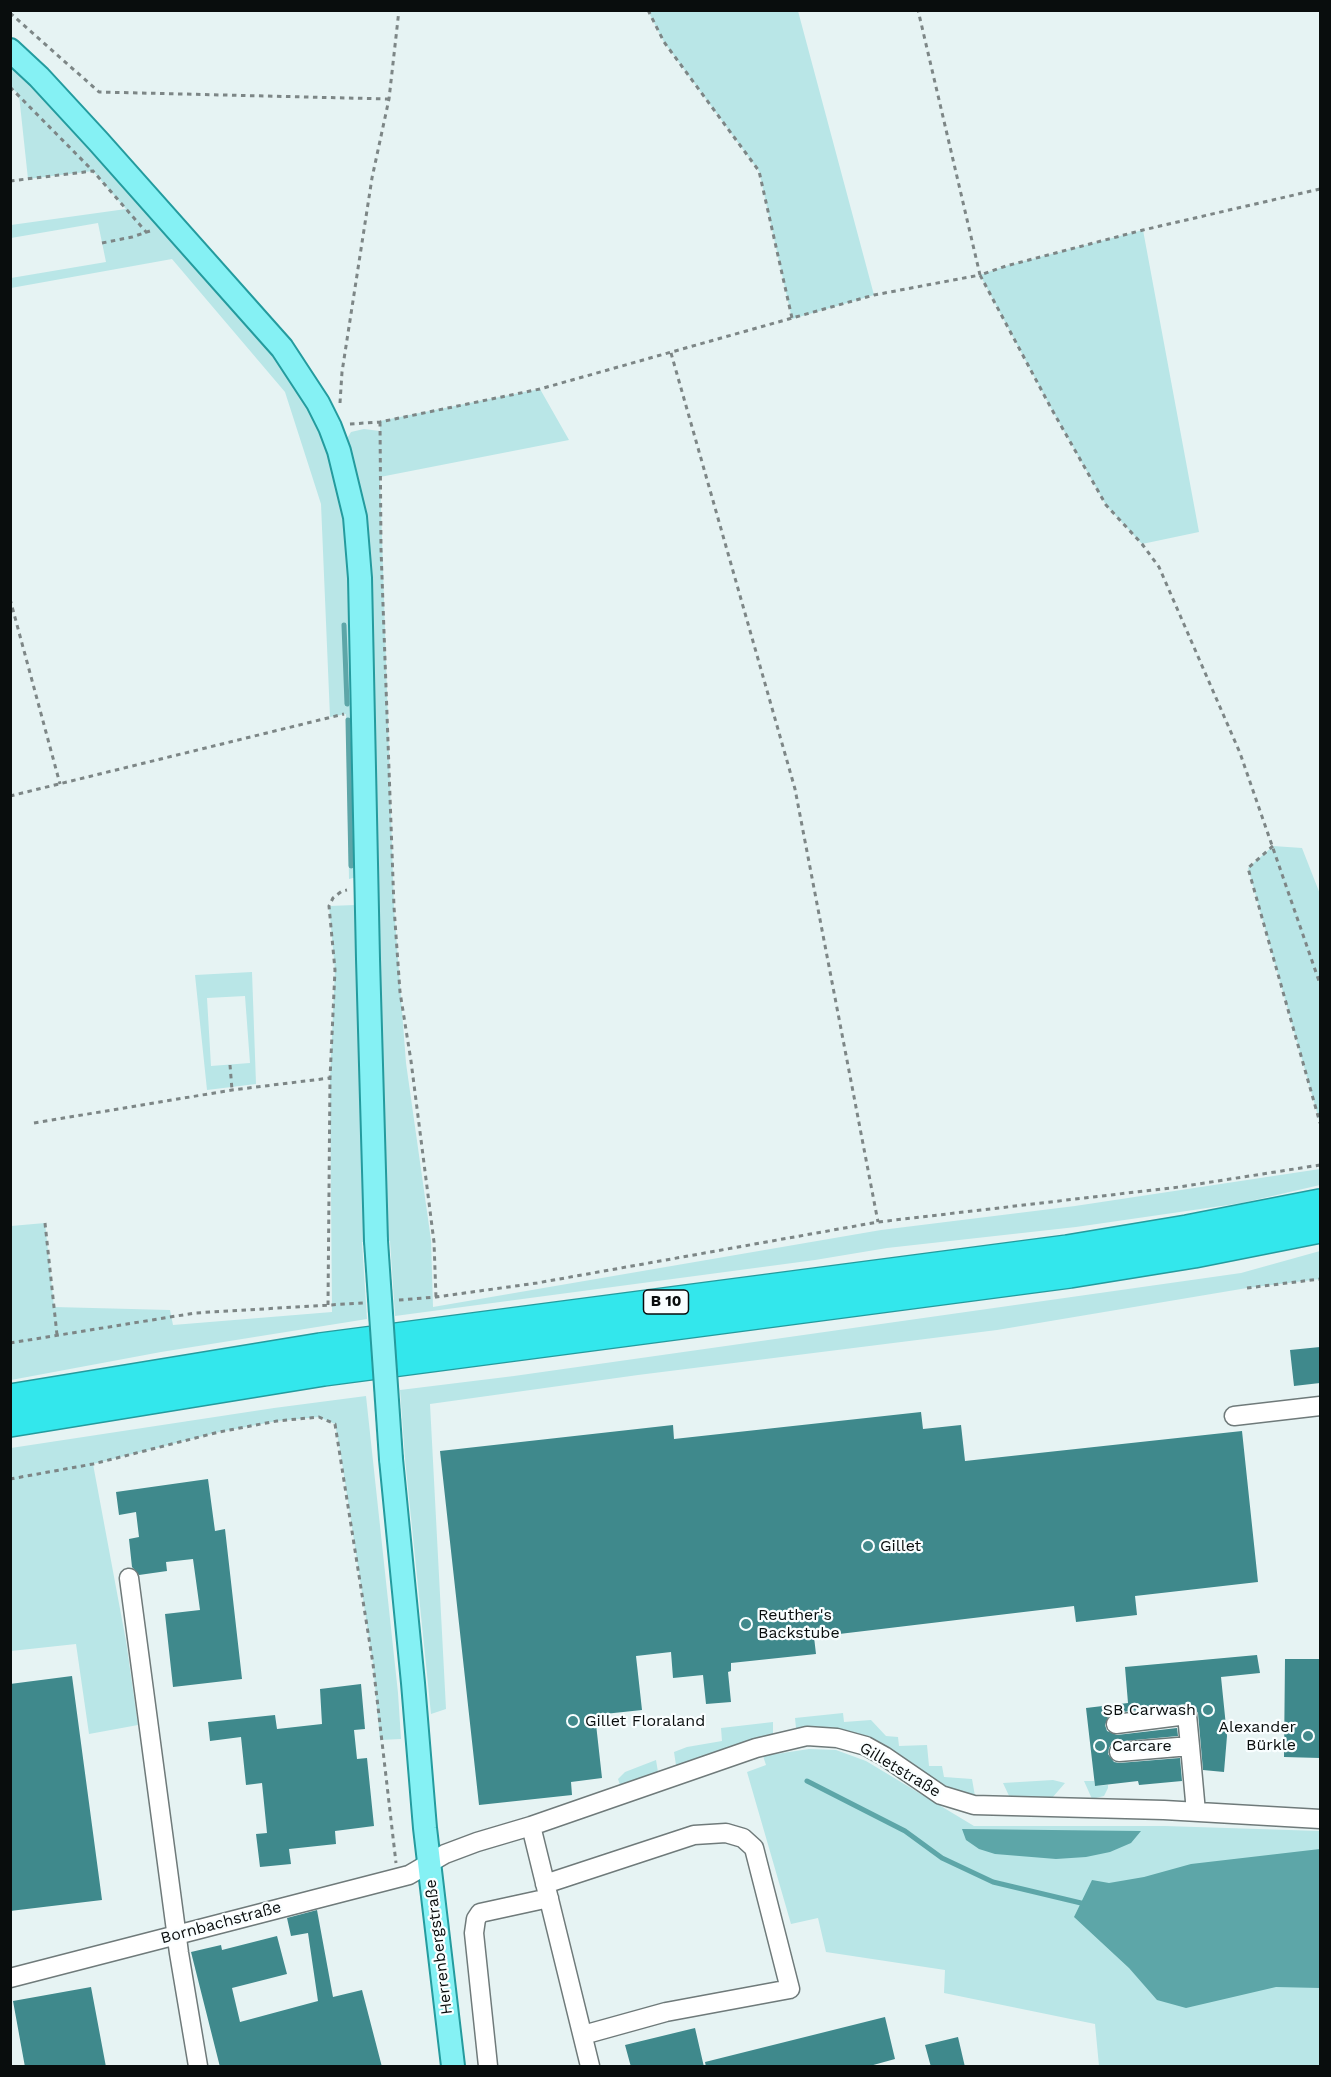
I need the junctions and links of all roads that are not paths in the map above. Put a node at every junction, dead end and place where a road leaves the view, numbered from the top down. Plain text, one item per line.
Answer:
1 (10, 50) edge
2 (1320, 1203) edge
3 (1320, 1229) edge
4 (10, 1398) edge
5 (1320, 1406) edge
6 (1234, 1416) dead end
7 (10, 1423) edge
8 (129, 1578) dead end
9 (1116, 1724) dead end
10 (1190, 1746) junction
11 (1119, 1752) dead end
12 (1196, 1812) junction
13 (1320, 1819) edge
14 (531, 1826) junction
15 (429, 1863) junction
16 (547, 1891) junction
17 (177, 1935) junction
18 (10, 1978) edge
19 (583, 2035) junction
20 (198, 2067) edge
21 (453, 2067) edge
22 (488, 2067) edge
23 (591, 2067) edge

1 - 15 main road, Herrenbergstraße, bridge
2 - 4 highway, B 10
3 - 7 highway, B 10
5 - 6 street
8 - 17 street
9 - 10 street
10 - 11 street
10 - 12 street
12 - 13 street, Gilletstraße
12 - 14 street, Gilletstraße
14 - 15 street, Gilletstraße
14 - 16 street
15 - 17 street, Bornbachstraße
15 - 21 main road, Herrenbergstraße
16 - 19 street
16 - 19 street
16 - 22 street
17 - 18 street, Bornbachstraße
17 - 20 street
19 - 23 street

